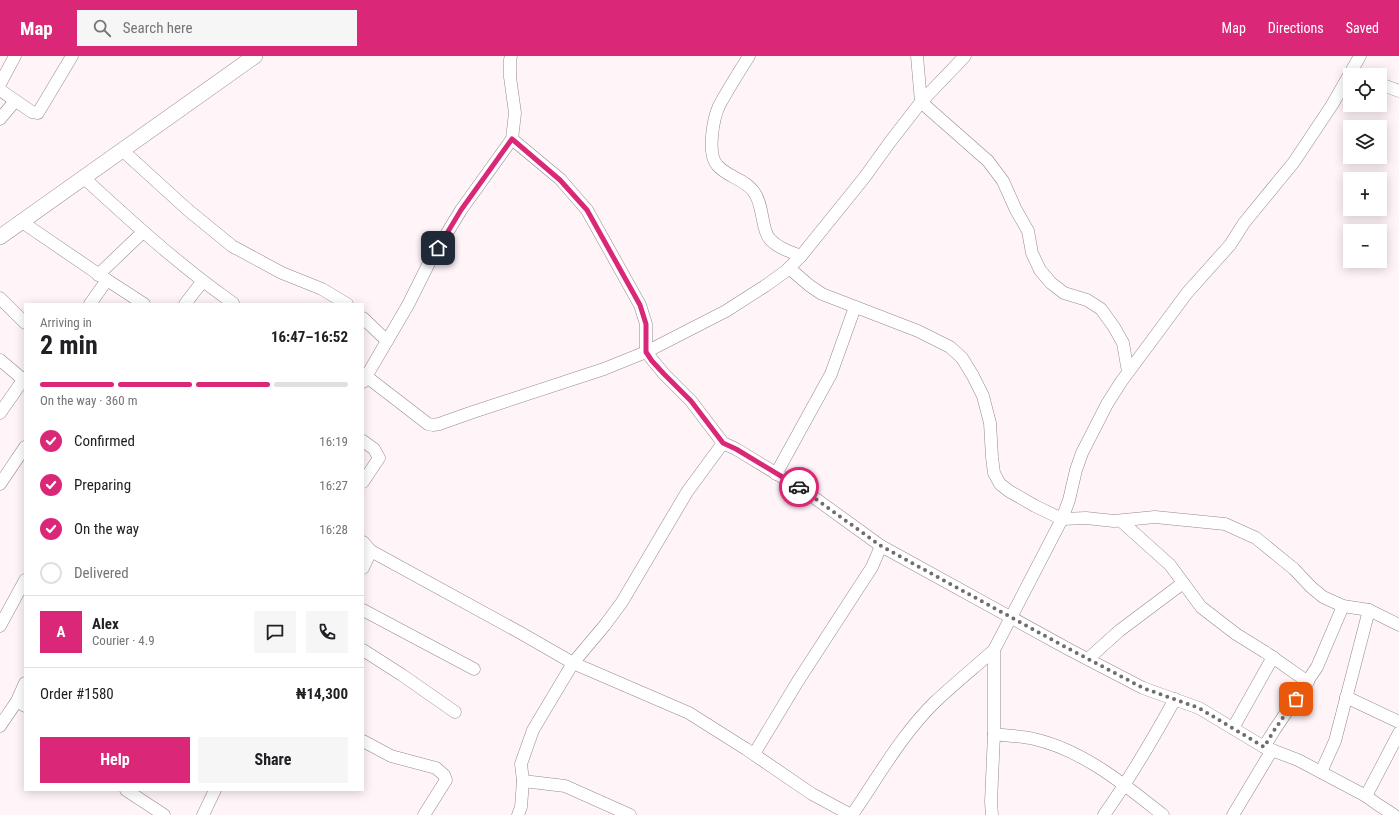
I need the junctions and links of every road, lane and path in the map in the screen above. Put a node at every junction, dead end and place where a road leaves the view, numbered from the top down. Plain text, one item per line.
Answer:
1 (15, 56) edge
2 (72, 56) edge
3 (255, 56) edge
4 (512, 56) edge
5 (749, 56) edge
6 (917, 56) edge
7 (1360, 56) edge
8 (963, 57) edge
9 (1356, 68) edge
10 (0, 84) edge
11 (1387, 87) edge
12 (0, 90) edge
13 (1343, 90) edge
14 (1399, 91) edge
15 (15, 100) junction
16 (922, 102) junction
17 (0, 119) edge
18 (512, 139) junction
19 (122, 150) junction
20 (84, 178) junction
21 (22, 222) junction
22 (2, 232) edge
23 (143, 232) junction
24 (800, 256) junction
25 (789, 268) junction
26 (102, 278) junction
27 (202, 282) junction
28 (0, 298) edge
29 (90, 303) edge
30 (142, 303) edge
31 (187, 303) edge
32 (233, 303) edge
33 (344, 303) edge
34 (855, 307) junction
35 (364, 319) edge
36 (24, 322) edge
37 (387, 341) junction
38 (646, 352) junction
39 (0, 360) edge
40 (1128, 372) junction
41 (365, 380) edge
42 (24, 381) edge
43 (0, 413) edge
44 (364, 442) edge
45 (723, 443) junction
46 (24, 448) edge
47 (776, 474) junction
48 (364, 480) edge
49 (0, 484) edge
50 (1062, 519) junction
51 (1121, 521) junction
52 (364, 543) edge
53 (881, 546) junction
54 (372, 551) junction
55 (364, 566) edge
56 (24, 581) edge
57 (1183, 583) junction
58 (1343, 606) junction
59 (3, 610) edge
60 (1369, 610) junction
61 (364, 611) edge
62 (1010, 617) junction
63 (1399, 625) edge
64 (0, 626) edge
65 (994, 650) junction
66 (364, 651) edge
67 (1273, 658) junction
68 (1088, 659) junction
69 (573, 663) junction
70 (474, 669) dead end
71 (1308, 682) junction
72 (24, 688) edge
73 (1346, 697) junction
74 (1175, 699) junction
75 (21, 703) edge
76 (455, 712) dead end
77 (1399, 722) edge
78 (0, 726) edge
79 (1233, 728) junction
80 (1399, 733) edge
81 (994, 734) junction
82 (364, 742) edge
83 (1268, 749) junction
84 (754, 754) junction
85 (1321, 772) junction
86 (523, 781) junction
87 (1125, 785) junction
88 (128, 791) edge
89 (212, 791) edge
90 (1366, 796) junction
91 (164, 815) edge
92 (203, 815) edge
93 (424, 815) edge
94 (518, 815) edge
95 (630, 815) edge
96 (851, 815) edge
97 (992, 815) edge
98 (1104, 815) edge
99 (1163, 815) edge
100 (1233, 815) edge
101 (1394, 815) edge

1 - 10 street
2 - 15 street
3 - 19 street
4 - 18 street
5 - 24 street
6 - 16 street
7 - 9 street
8 - 16 street
11 - 14 street
12 - 15 street
13 - 40 street
15 - 17 street
16 - 24 street
16 - 40 street
18 - 37 street
18 - 38 street
19 - 20 street
19 - 33 street
20 - 21 street
20 - 23 street
21 - 22 street
21 - 26 street
23 - 26 street
23 - 27 street
24 - 25 street
25 - 34 street
25 - 38 street
26 - 29 street
26 - 30 street
27 - 31 street
27 - 32 street
28 - 36 street
34 - 47 street
34 - 50 street
35 - 37 street
37 - 41 street
38 - 41 street
38 - 45 street
39 - 42 street
40 - 50 street
42 - 43 street
44 - 48 street
45 - 47 street
45 - 69 street
46 - 49 street
47 - 53 street
50 - 51 street
50 - 62 street
51 - 57 street
51 - 58 street
52 - 54 street
53 - 62 street
53 - 84 street
54 - 55 street
54 - 69 street
56 - 59 street
57 - 67 street
57 - 68 street
58 - 60 street
58 - 71 street
59 - 64 street
60 - 63 street
60 - 73 street
61 - 70 street
62 - 65 street
62 - 68 street
65 - 81 street
65 - 96 street
66 - 76 street
67 - 71 street
67 - 79 street
68 - 74 street
69 - 84 street
69 - 86 street
71 - 83 street
72 - 75 street
73 - 77 street
73 - 85 street
74 - 79 street
74 - 87 street
75 - 78 street
79 - 83 street
80 - 90 street
81 - 87 street
81 - 97 street
82 - 93 street
83 - 85 street
83 - 100 street
84 - 96 street
85 - 90 street
86 - 94 street
86 - 95 street
87 - 98 street
87 - 99 street
88 - 91 street
89 - 92 street
90 - 101 street

